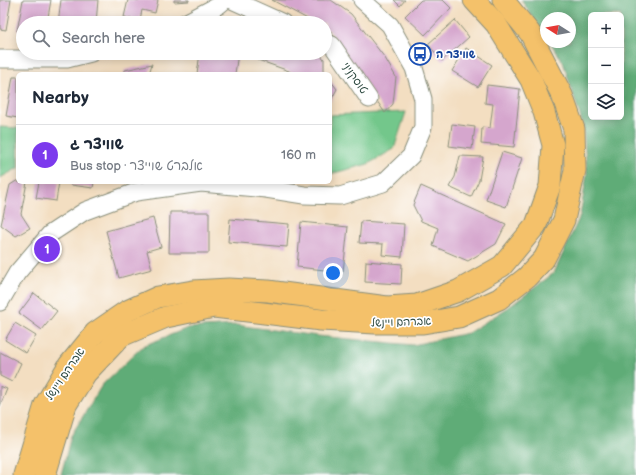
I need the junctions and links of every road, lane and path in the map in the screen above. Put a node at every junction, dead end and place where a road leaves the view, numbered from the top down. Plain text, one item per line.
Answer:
1 (225, 0) edge
2 (232, 0) edge
3 (362, 0) edge
4 (474, 0) edge
5 (503, 0) edge
6 (198, 16) edge
7 (267, 16) edge
8 (332, 45) edge
9 (0, 59) edge
10 (16, 59) edge
11 (369, 98) dead end
12 (194, 184) edge
13 (212, 184) edge
14 (0, 302) edge
15 (24, 475) edge
16 (45, 475) edge

1 - 6 street
2 - 7 street
3 - 13 street
4 - 15 main road, אברהם ויינשל
5 - 16 main road, אברהם ויינשל
8 - 11 street, טוסקניני
9 - 10 street
12 - 14 street

